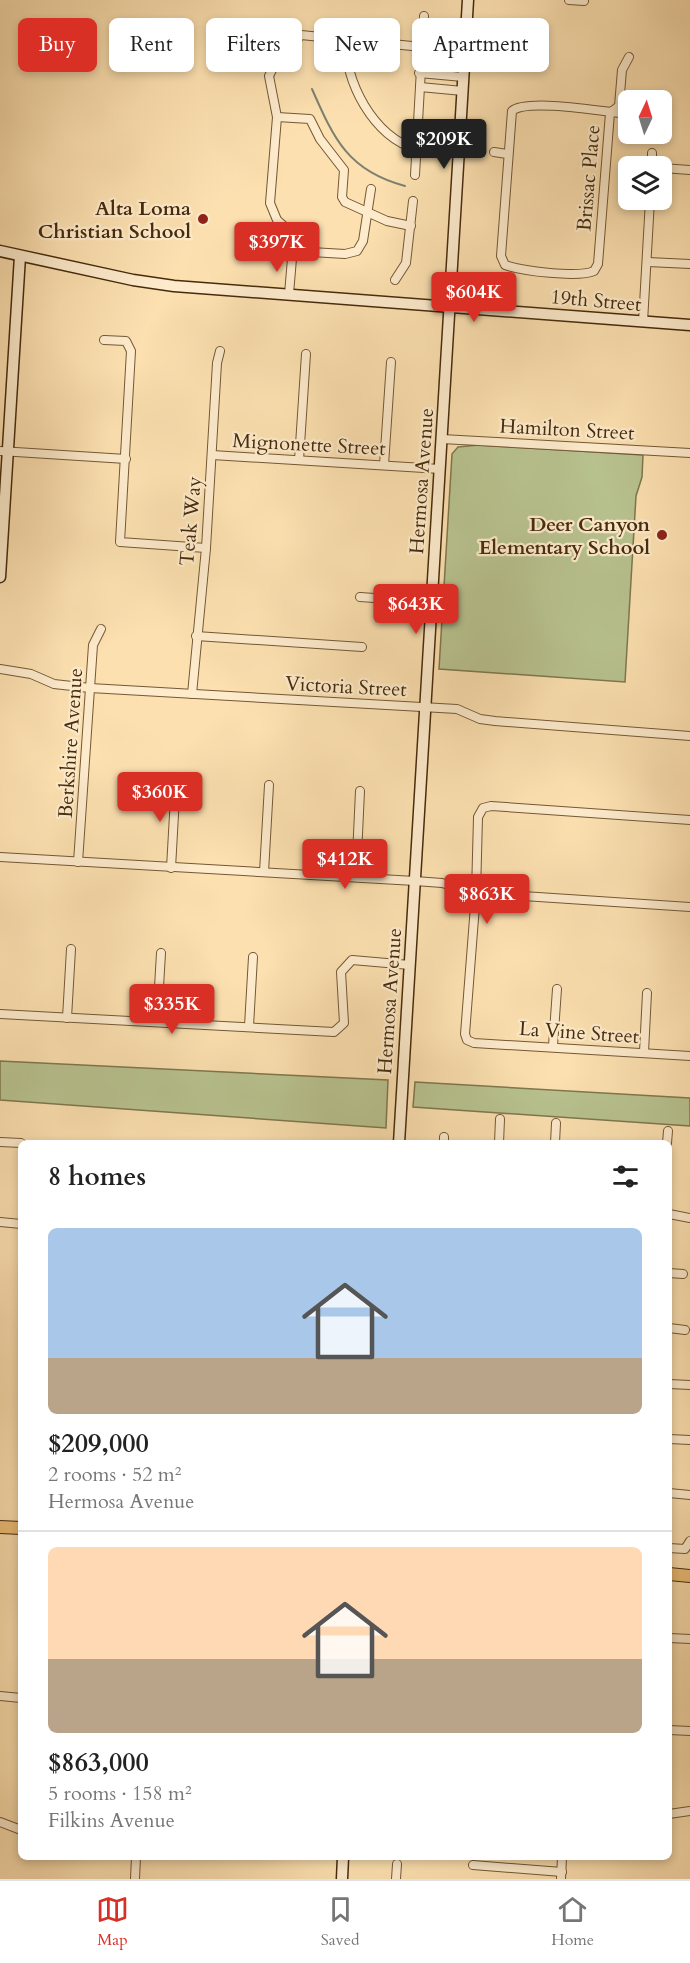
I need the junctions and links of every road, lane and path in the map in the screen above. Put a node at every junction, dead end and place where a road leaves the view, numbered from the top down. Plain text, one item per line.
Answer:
1 (468, 0) edge
2 (569, 0) edge
3 (584, 1) edge
4 (314, 36) edge
5 (629, 57) dead end
6 (351, 72) edge
7 (420, 73) joint
8 (463, 77) junction
9 (420, 87) junction
10 (463, 91) junction
11 (610, 113) junction
12 (618, 113) edge
13 (277, 117) junction
14 (417, 149) junction
15 (459, 151) junction
16 (494, 152) dead end
17 (652, 153) dead end
18 (507, 154) junction
19 (652, 156) edge
20 (672, 169) edge
21 (690, 170) edge
22 (415, 175) dead end
23 (371, 189) dead end
24 (413, 201) dead end
25 (650, 210) edge
26 (368, 214) junction
27 (411, 225) junction
28 (0, 251) edge
29 (294, 251) junction
30 (20, 256) junction
31 (648, 262) junction
32 (690, 264) edge
33 (394, 280) dead end
34 (292, 294) junction
35 (450, 307) junction
36 (643, 322) junction
37 (690, 325) edge
38 (104, 340) dead end
39 (220, 351) dead end
40 (306, 354) dead end
41 (391, 362) dead end
42 (442, 439) junction
43 (4, 451) edge
44 (690, 453) edge
45 (212, 455) junction
46 (126, 459) junction
47 (299, 460) junction
48 (384, 465) junction
49 (440, 469) junction
50 (206, 548) junction
51 (0, 577) edge
52 (360, 597) dead end
53 (432, 602) junction
54 (100, 629) dead end
55 (196, 636) junction
56 (362, 647) dead end
57 (0, 669) edge
58 (90, 688) junction
59 (192, 694) junction
60 (426, 706) junction
61 (690, 736) edge
62 (176, 779) dead end
63 (269, 785) dead end
64 (360, 790) dead end
65 (690, 820) edge
66 (0, 856) edge
67 (78, 862) junction
68 (171, 868) junction
69 (264, 872) junction
70 (356, 877) junction
71 (415, 881) junction
72 (476, 893) junction
73 (690, 907) edge
74 (71, 950) dead end
75 (161, 953) dead end
76 (253, 957) dead end
77 (410, 964) junction
78 (557, 989) dead end
79 (647, 993) dead end
80 (0, 1014) edge
81 (67, 1018) junction
82 (157, 1022) junction
83 (249, 1026) junction
84 (553, 1046) junction
85 (644, 1052) junction
86 (690, 1056) edge
87 (500, 1119) dead end
88 (556, 1123) dead end
89 (668, 1131) dead end
90 (399, 1140) edge
91 (499, 1140) edge
92 (555, 1140) edge
93 (667, 1140) edge
94 (0, 1142) edge
95 (18, 1143) edge
96 (672, 1215) edge
97 (690, 1218) edge
98 (0, 1222) edge
99 (18, 1224) edge
100 (672, 1273) edge
101 (683, 1274) dead end
102 (672, 1328) edge
103 (685, 1330) dead end
104 (672, 1384) edge
105 (690, 1385) edge
106 (672, 1438) edge
107 (690, 1440) edge
108 (672, 1493) edge
109 (690, 1495) edge
110 (0, 1527) edge
111 (18, 1528) edge
112 (690, 1541) edge
113 (672, 1548) edge
114 (672, 1574) edge
115 (690, 1576) edge
116 (672, 1638) edge
117 (690, 1639) edge
118 (0, 1696) edge
119 (18, 1698) edge
120 (672, 1730) edge
121 (690, 1731) edge
122 (690, 1811) edge
123 (672, 1814) edge
124 (0, 1822) edge
125 (18, 1829) edge
126 (136, 1860) edge
127 (343, 1860) edge
128 (562, 1860) edge
129 (397, 1864) dead end
130 (473, 1865) dead end
131 (561, 1875) edge
132 (135, 1879) edge
133 (342, 1879) edge
134 (396, 1879) edge

1 - 8 street, Hermosa Avenue
2 - 3 street
4 - 13 street
5 - 11 street, Brissac Place
6 - 14 street
7 - 8 street
7 - 9 street
8 - 10 street, Hermosa Avenue
9 - 10 street
9 - 14 street
10 - 15 street, Hermosa Avenue
11 - 12 street
11 - 18 street
11 - 18 street, Brissac Place
13 - 26 street
13 - 29 street
14 - 15 street
14 - 22 street
15 - 35 street, Hermosa Avenue
16 - 18 street
17 - 19 street
20 - 21 street
23 - 26 street
24 - 27 street
25 - 31 street
26 - 27 street
26 - 29 street
27 - 33 street
28 - 30 street, 19th Street
29 - 34 street
30 - 34 street, 19th Street
30 - 43 street
31 - 32 street
31 - 36 street
34 - 35 street, 19th Street
35 - 36 street, 19th Street
35 - 42 street, Hermosa Avenue
36 - 37 street, 19th Street
38 - 46 street
39 - 45 street, Teak Way
40 - 47 street
41 - 48 street
42 - 44 street, Hamilton Street
42 - 49 street, Hermosa Avenue
43 - 46 street
43 - 51 street
45 - 47 street, Mignonette Street
45 - 50 street, Teak Way
46 - 50 street
47 - 48 street, Mignonette Street
48 - 49 street, Mignonette Street
49 - 53 street, Hermosa Avenue
50 - 55 street, Teak Way
52 - 53 street
53 - 60 street, Hermosa Avenue
54 - 58 street, Berkshire Avenue
55 - 56 street
55 - 59 street, Teak Way
57 - 58 street, Victoria Street
58 - 59 street, Victoria Street
58 - 67 street, Berkshire Avenue
59 - 60 street, Victoria Street
60 - 61 street, Victoria Street
60 - 71 street, Hermosa Avenue
62 - 68 street
63 - 69 street
64 - 70 street
65 - 72 street
66 - 67 street
67 - 68 street
68 - 69 street
69 - 70 street
70 - 71 street
71 - 72 street
71 - 77 street, Hermosa Avenue
72 - 73 street
72 - 84 street, La Vine Street
74 - 81 street
75 - 82 street
76 - 83 street
77 - 83 street
77 - 90 street, Hermosa Avenue
78 - 84 street
79 - 85 street
80 - 81 street
81 - 82 street
82 - 83 street
84 - 85 street, La Vine Street
85 - 86 street, La Vine Street
87 - 91 street
88 - 92 street
89 - 93 street
94 - 95 street
96 - 97 street
98 - 99 street
100 - 101 street
102 - 103 street
104 - 105 street
106 - 107 street
108 - 109 street
110 - 111 main road
112 - 113 street
114 - 115 main road
116 - 117 street
118 - 119 street
120 - 121 street
122 - 123 street
124 - 125 street
126 - 132 street
127 - 133 street
128 - 131 street
129 - 134 street
130 - 131 street

